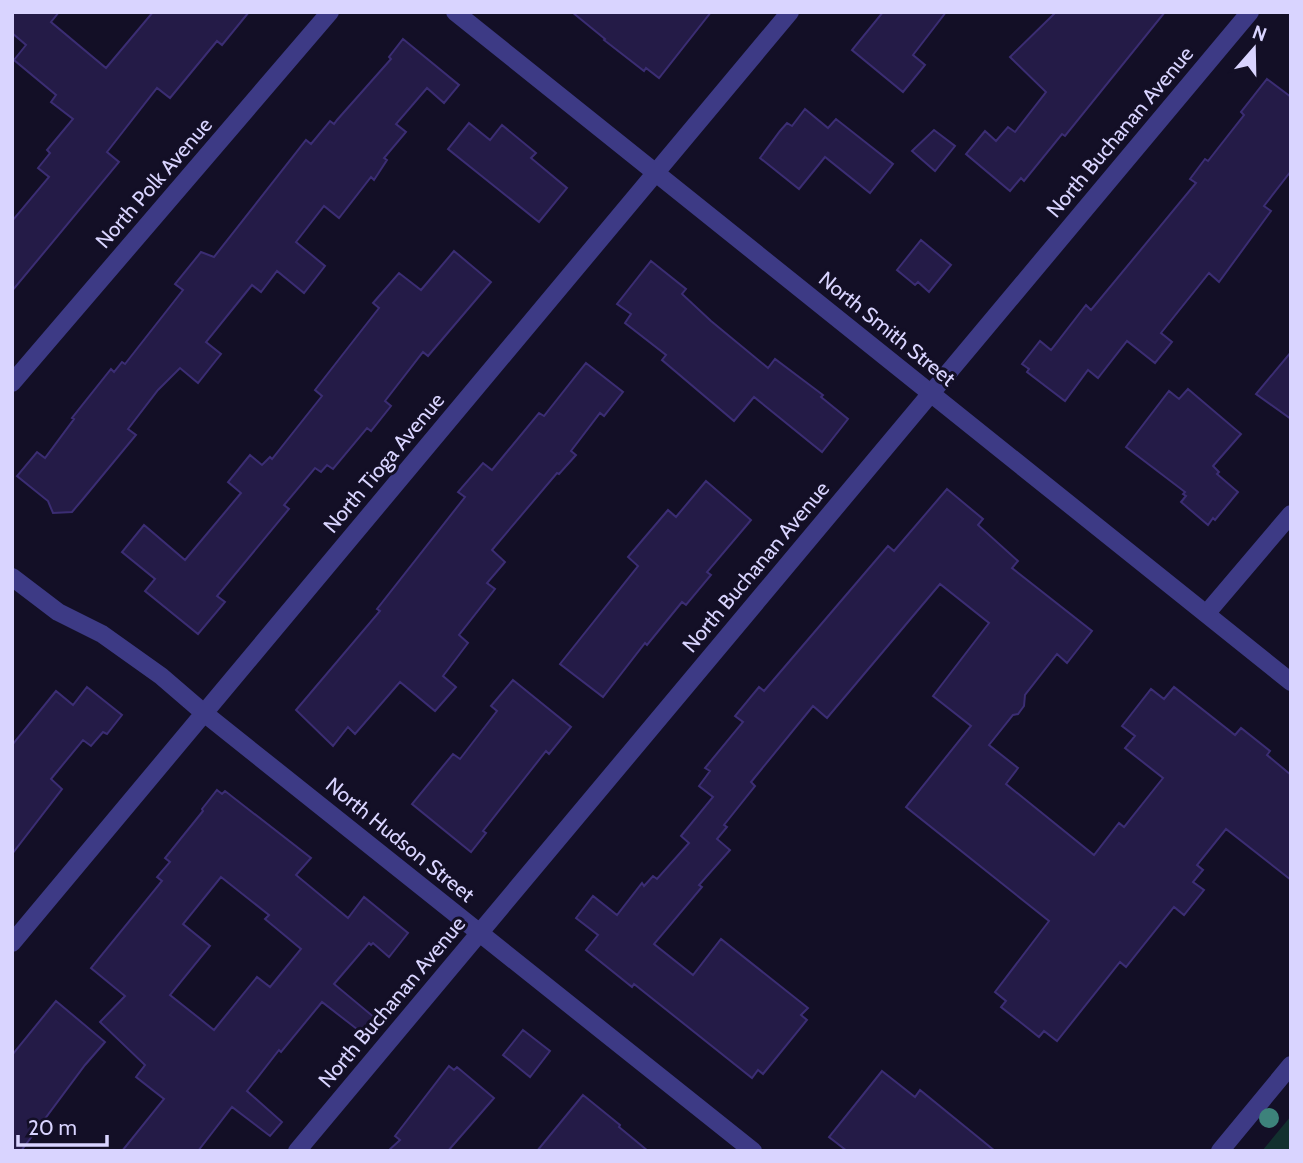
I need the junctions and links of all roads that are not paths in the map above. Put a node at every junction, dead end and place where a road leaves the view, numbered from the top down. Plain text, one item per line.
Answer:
1 (330, 12) edge
2 (455, 12) edge
3 (790, 12) edge
4 (1250, 12) edge
5 (656, 174) junction
6 (12, 383) edge
7 (931, 394) junction
8 (1291, 514) edge
9 (12, 577) edge
10 (1206, 614) junction
11 (1291, 682) edge
12 (204, 713) junction
13 (480, 933) junction
14 (12, 943) edge
15 (1291, 1065) edge
16 (297, 1151) edge
17 (753, 1151) edge
18 (1220, 1151) edge

1 - 6 street, North Polk Avenue
2 - 5 street, North Smith Street
3 - 5 street, North Tioga Avenue
4 - 7 street, North Buchanan Avenue
5 - 7 street, North Smith Street
5 - 12 street, North Tioga Avenue
7 - 10 street, North Smith Street
7 - 13 street, North Buchanan Avenue
8 - 10 street
9 - 12 street, North Hudson Street
10 - 11 street, North Smith Street
12 - 13 street, North Hudson Street
12 - 14 street, North Tioga Avenue
13 - 16 street, North Buchanan Avenue
13 - 17 street, North Hudson Street
15 - 18 street

